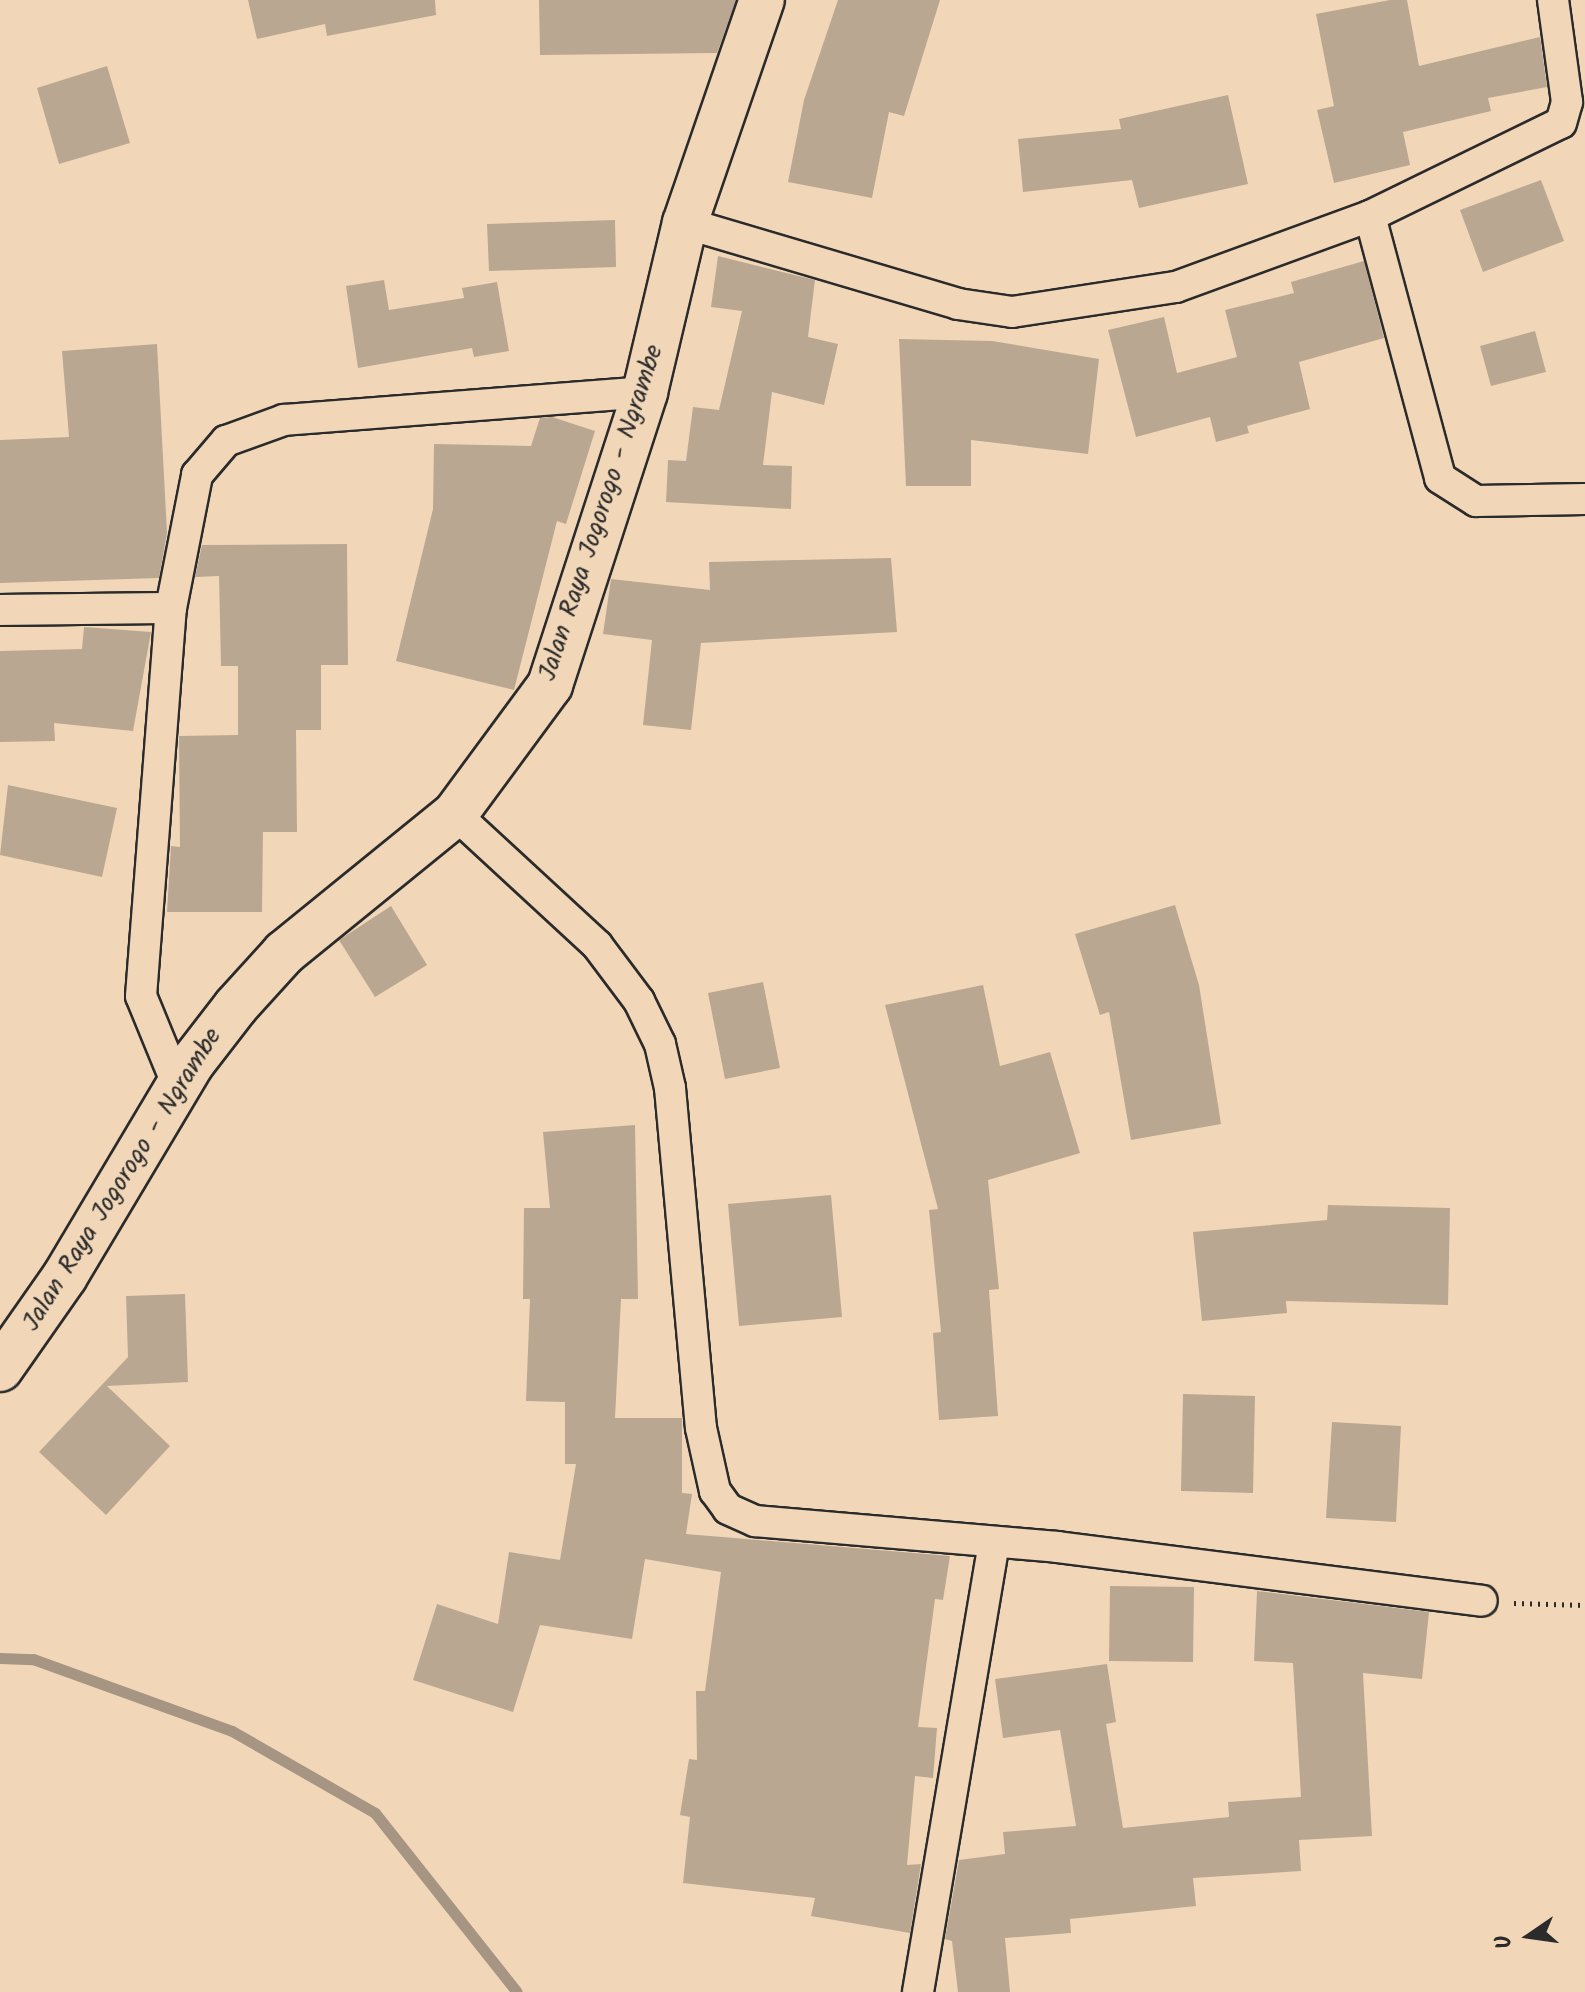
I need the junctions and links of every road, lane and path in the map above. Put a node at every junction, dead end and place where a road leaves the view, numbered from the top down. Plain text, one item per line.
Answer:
1 (762, 0) edge
2 (1553, 0) edge
3 (1370, 216) junction
4 (685, 223) junction
5 (645, 392) junction
6 (1585, 499) edge
7 (171, 608) junction
8 (0, 610) edge
9 (455, 814) junction
10 (178, 1086) junction
11 (0, 1369) edge
12 (994, 1542) junction
13 (1482, 1601) joint
14 (1585, 1605) edge
15 (918, 1992) edge

1 - 4 main road, Jalan Raya Jogorogo - Ngrambe
2 - 3 street
3 - 4 street
3 - 6 street
4 - 5 main road, Jalan Raya Jogorogo - Ngrambe
5 - 7 street
5 - 9 main road, Jalan Raya Jogorogo - Ngrambe
7 - 8 street
7 - 10 street
9 - 10 main road, Jalan Raya Jogorogo - Ngrambe
9 - 12 street
10 - 11 main road, Jalan Raya Jogorogo - Ngrambe
12 - 13 street
12 - 15 street
13 - 14 path

